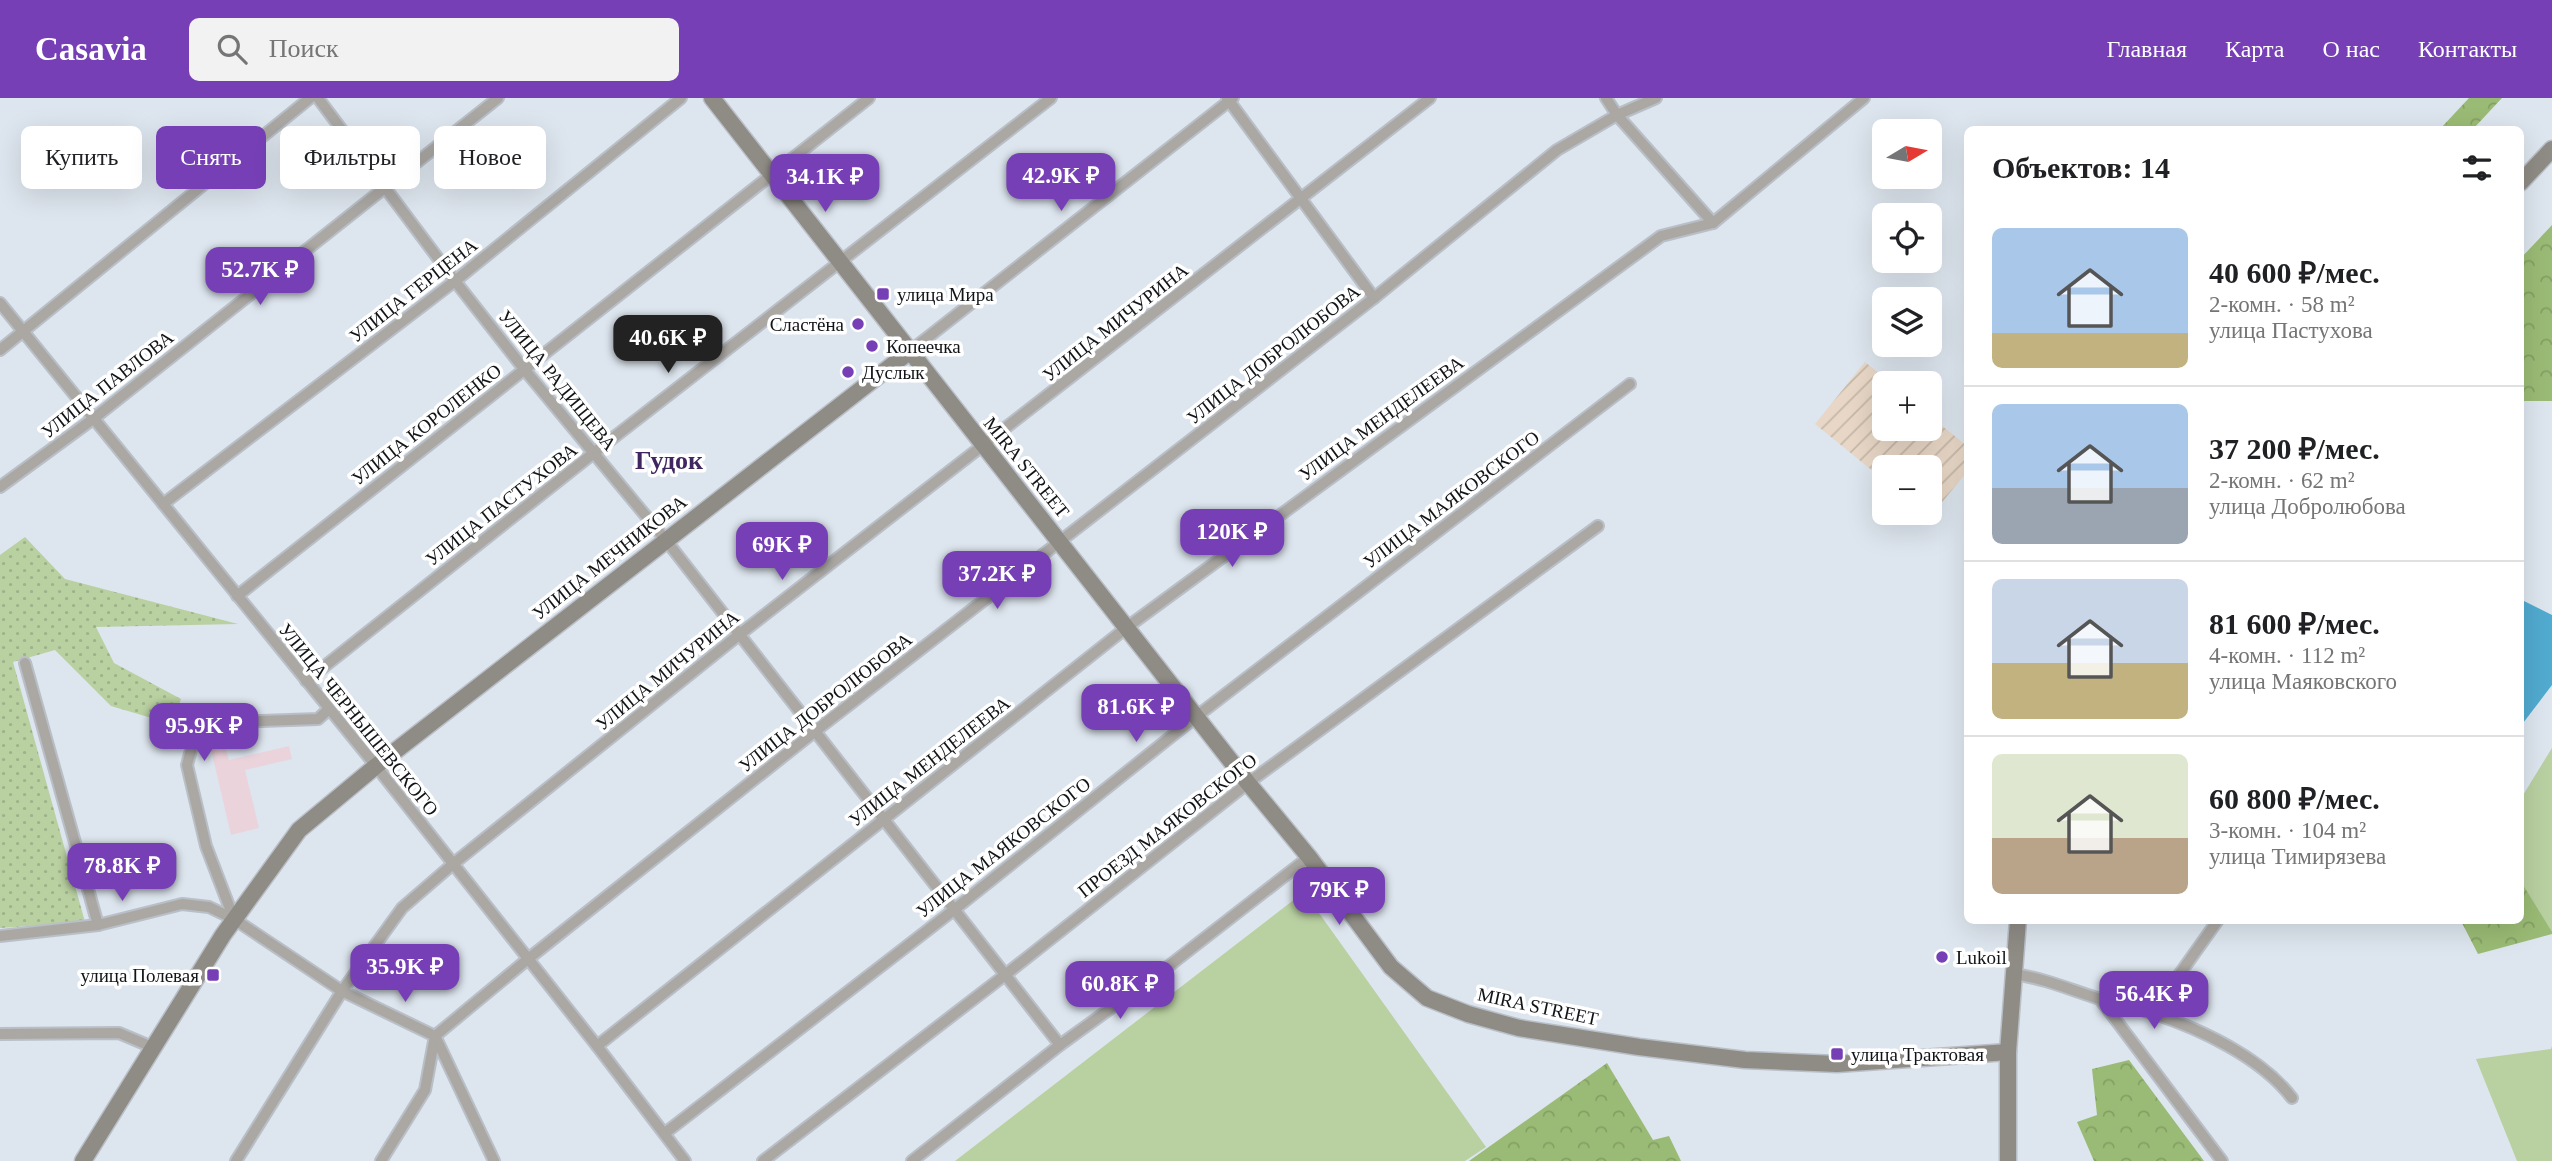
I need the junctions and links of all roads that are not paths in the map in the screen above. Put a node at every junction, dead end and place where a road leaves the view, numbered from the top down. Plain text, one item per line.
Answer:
1 (310, 98) edge
2 (318, 98) edge
3 (498, 98) edge
4 (681, 98) edge
5 (712, 98) edge
6 (869, 98) edge
7 (1051, 98) edge
8 (1430, 98) edge
9 (1606, 98) edge
10 (1656, 98) edge
11 (1864, 98) edge
12 (1230, 99) edge
13 (1617, 115) junction
14 (339, 126) edge
15 (2552, 149) edge
16 (420, 160) edge
17 (771, 175) junction
18 (2524, 179) edge
19 (383, 189) edge
20 (385, 189) edge
21 (1300, 199) junction
22 (1713, 223) junction
23 (839, 261) junction
24 (456, 281) junction
25 (1374, 298) junction
26 (0, 303) edge
27 (22, 332) junction
28 (0, 350) edge
29 (909, 352) junction
30 (524, 369) junction
31 (1630, 384) dead end
32 (93, 419) junction
33 (984, 447) junction
34 (594, 452) junction
35 (0, 487) edge
36 (163, 505) junction
37 (1598, 526) dead end
38 (665, 539) junction
39 (1060, 541) junction
40 (237, 596) junction
41 (1126, 628) junction
42 (740, 634) junction
43 (25, 663) dead end
44 (306, 681) junction
45 (329, 709) junction
46 (1197, 716) junction
47 (814, 732) junction
48 (376, 766) junction
49 (1248, 783) junction
50 (884, 820) junction
51 (1309, 857) junction
52 (453, 864) junction
53 (955, 909) junction
54 (234, 919) junction
55 (2018, 924) edge
56 (2215, 924) edge
57 (98, 925) junction
58 (0, 936) edge
59 (528, 959) junction
60 (2013, 974) junction
61 (1005, 975) junction
62 (342, 991) junction
63 (2101, 999) junction
64 (2152, 1013) junction
65 (0, 1034) edge
66 (435, 1036) junction
67 (1060, 1045) junction
68 (597, 1046) junction
69 (152, 1047) junction
70 (2008, 1052) junction
71 (2292, 1098) dead end
72 (665, 1133) junction
73 (83, 1161) edge
74 (236, 1161) edge
75 (382, 1161) edge
76 (494, 1161) edge
77 (685, 1161) edge
78 (764, 1161) edge
79 (912, 1161) edge
80 (2008, 1161) edge
81 (2222, 1161) edge

1 - 27 street
2 - 14 street, УЛИЦА РАДИЩЕВА
3 - 16 street, УЛИЦА ПАВЛОВА
4 - 24 street, УЛИЦА ГЕРЦЕНА
5 - 17 main road
6 - 17 street, УЛИЦА КОРОЛЕНКО
7 - 23 street, УЛИЦА ПАСТУХОВА
8 - 21 street, УЛИЦА МИЧУРИНА
9 - 13 street
10 - 13 street, УЛИЦА ДОБРОЛЮБОВА
11 - 22 street, УЛИЦА МЕНДЕЛЕЕВА
12 - 21 street
12 - 29 street, УЛИЦА МЕЧНИКОВА
13 - 22 street
13 - 25 street, УЛИЦА ДОБРОЛЮБОВА
15 - 18 main road
17 - 23 main road
17 - 30 street, УЛИЦА КОРОЛЕНКО
19 - 32 street, УЛИЦА ПАВЛОВА
20 - 24 street, УЛИЦА РАДИЩЕВА
21 - 25 street
21 - 33 street, УЛИЦА МИЧУРИНА
22 - 41 street, УЛИЦА МЕНДЕЛЕЕВА
23 - 29 main road
23 - 34 street, УЛИЦА ПАСТУХОВА
24 - 30 street, УЛИЦА РАДИЩЕВА
24 - 36 street, УЛИЦА ГЕРЦЕНА
25 - 39 street, УЛИЦА ДОБРОЛЮБОВА
26 - 27 street, УЛИЦА ЧЕРНЫШЕВСКОГО
27 - 28 street
27 - 32 street, УЛИЦА ЧЕРНЫШЕВСКОГО
29 - 33 main road, MIRA STREET
29 - 38 main road, УЛИЦА МЕЧНИКОВА
30 - 34 street, УЛИЦА РАДИЩЕВА
30 - 40 street, УЛИЦА КОРОЛЕНКО
31 - 46 street, УЛИЦА МАЯКОВСКОГО
32 - 35 street, УЛИЦА ПАВЛОВА
32 - 36 street, УЛИЦА ЧЕРНЫШЕВСКОГО
33 - 39 main road, MIRA STREET
33 - 42 street, УЛИЦА МИЧУРИНА
34 - 38 street, УЛИЦА РАДИЩЕВА
34 - 44 street, УЛИЦА ПАСТУХОВА
36 - 40 street, УЛИЦА ЧЕРНЫШЕВСКОГО
37 - 49 street, ПРОЕЗД МАЯКОВСКОГО
38 - 42 street, УЛИЦА РАДИЩЕВА
38 - 48 main road, УЛИЦА МЕЧНИКОВА
39 - 41 main road, MIRA STREET
39 - 47 street, УЛИЦА ДОБРОЛЮБОВА
40 - 44 street, УЛИЦА ЧЕРНЫШЕВСКОГО
41 - 46 main road, MIRA STREET
41 - 50 street, УЛИЦА МЕНДЕЛЕЕВА
42 - 47 street, УЛИЦА РАДИЩЕВА
42 - 52 street, УЛИЦА МИЧУРИНА
43 - 57 street
44 - 45 street, УЛИЦА ЧЕРНЫШЕВСКОГО
45 - 48 street, УЛИЦА ЧЕРНЫШЕВСКОГО
45 - 54 street
46 - 49 main road, MIRA STREET
46 - 53 street, УЛИЦА МАЯКОВСКОГО
47 - 50 street, УЛИЦА РАДИЩЕВА
47 - 59 street, УЛИЦА ДОБРОЛЮБОВА
48 - 52 street, УЛИЦА ЧЕРНЫШЕВСКОГО
48 - 54 main road, УЛИЦА МЕЧНИКОВА
49 - 51 main road, MIRA STREET
49 - 61 street, ПРОЕЗД МАЯКОВСКОГО
50 - 53 street, УЛИЦА РАДИЩЕВА
50 - 68 street, УЛИЦА МЕНДЕЛЕЕВА
51 - 67 street
51 - 70 main road, MIRA STREET
52 - 59 street, УЛИЦА ЧЕРНЫШЕВСКОГО
52 - 62 street, УЛИЦА МИЧУРИНА
53 - 61 street, УЛИЦА РАДИЩЕВА
53 - 72 street, УЛИЦА МАЯКОВСКОГО
54 - 57 street
54 - 62 street
54 - 69 main road, УЛИЦА МЕЧНИКОВА
55 - 60 main road
56 - 64 street
57 - 58 street
59 - 66 street, УЛИЦА ДОБРОЛЮБОВА
59 - 68 street, УЛИЦА ЧЕРНЫШЕВСКОГО
60 - 63 street
60 - 70 main road
61 - 67 street, УЛИЦА РАДИЩЕВА
61 - 78 street, ПРОЕЗД МАЯКОВСКОГО
62 - 66 street
62 - 74 street, УЛИЦА МИЧУРИНА
63 - 64 street
63 - 81 street
64 - 71 street
65 - 69 street
66 - 75 street
66 - 76 street
67 - 79 street
68 - 72 street, УЛИЦА ЧЕРНЫШЕВСКОГО
69 - 73 main road, УЛИЦА МЕЧНИКОВА
70 - 80 main road
72 - 77 street, УЛИЦА ЧЕРНЫШЕВСКОГО

